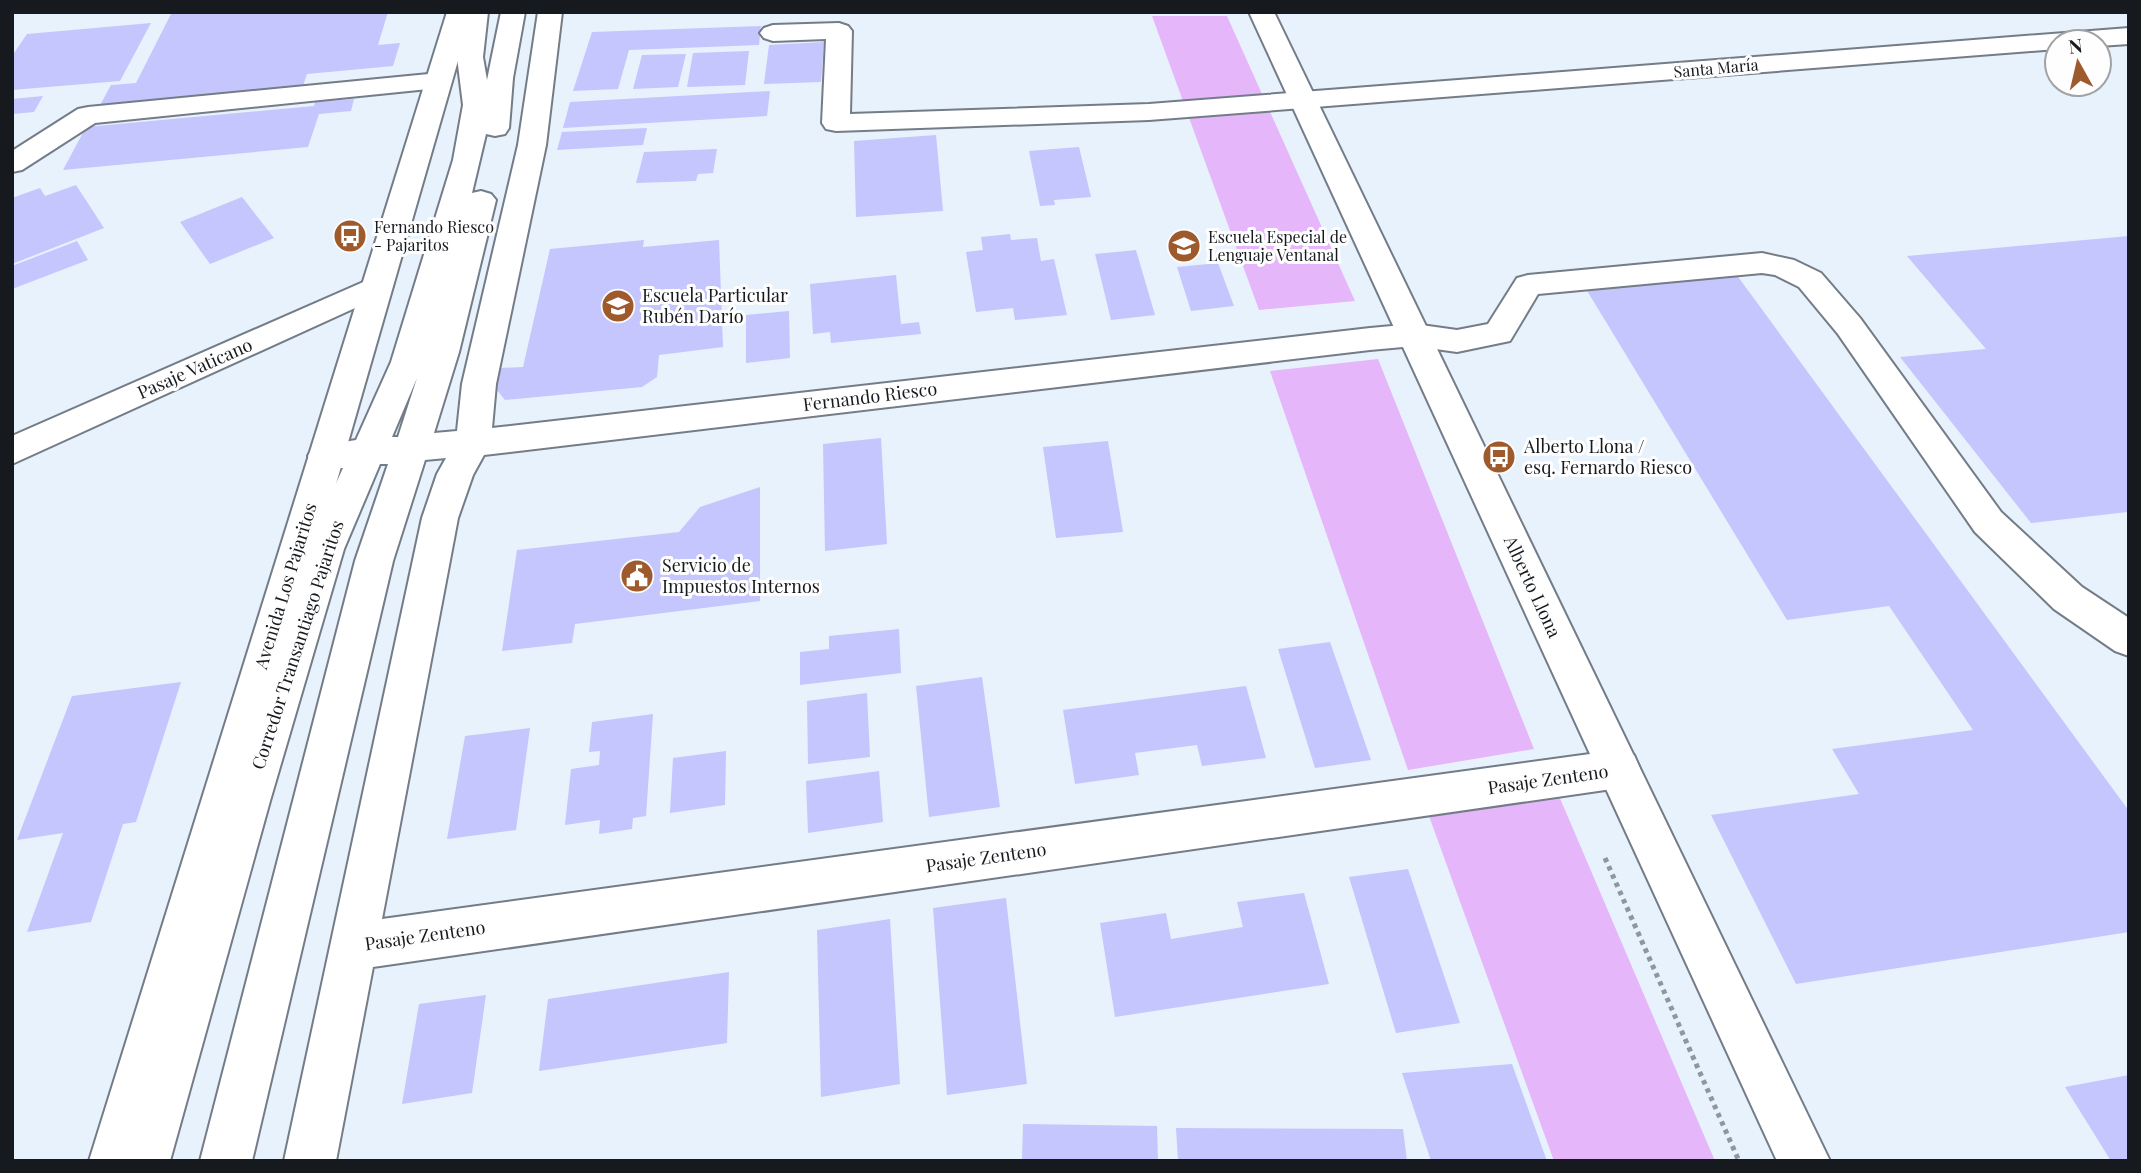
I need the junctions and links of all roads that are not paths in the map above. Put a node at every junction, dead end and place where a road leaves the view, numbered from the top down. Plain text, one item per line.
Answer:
1 (460, 12) edge
2 (476, 12) edge
3 (513, 12) edge
4 (550, 12) edge
5 (1261, 12) edge
6 (2107, 12) edge
7 (2129, 30) edge
8 (773, 33) dead end
9 (2129, 36) edge
10 (439, 81) junction
11 (1303, 102) junction
12 (12, 164) edge
13 (377, 286) junction
14 (1414, 335) junction
15 (473, 443) junction
16 (409, 448) junction
17 (12, 452) edge
18 (346, 454) junction
19 (2129, 639) edge
20 (1619, 769) junction
21 (354, 946) junction
22 (115, 1161) edge
23 (144, 1161) edge
24 (226, 1161) edge
25 (310, 1161) edge
26 (1804, 1161) edge

1 - 10 street, Avenida Los Pajaritos
2 - 18 street, Corredor Transantiago Pajaritos
3 - 16 street
4 - 15 street
5 - 11 street, Alberto Llona
6 - 7 street
8 - 11 street, Santa María
9 - 11 street, Santa María
10 - 12 street
10 - 13 street, Avenida Los Pajaritos
11 - 14 street, Alberto Llona
13 - 17 street, Pasaje Vaticano
13 - 18 street, Avenida Los Pajaritos
14 - 15 street, Fernando Riesco
14 - 19 street, Fernando Riesco
14 - 20 street, Alberto Llona
15 - 16 street, Fernando Riesco
15 - 21 street
16 - 18 street, Fernando Riesco
16 - 24 street
18 - 22 street, Avenida Los Pajaritos
18 - 23 street, Corredor Transantiago Pajaritos
20 - 21 street, Pasaje Zenteno
20 - 26 street, Alberto Llona
21 - 25 street

